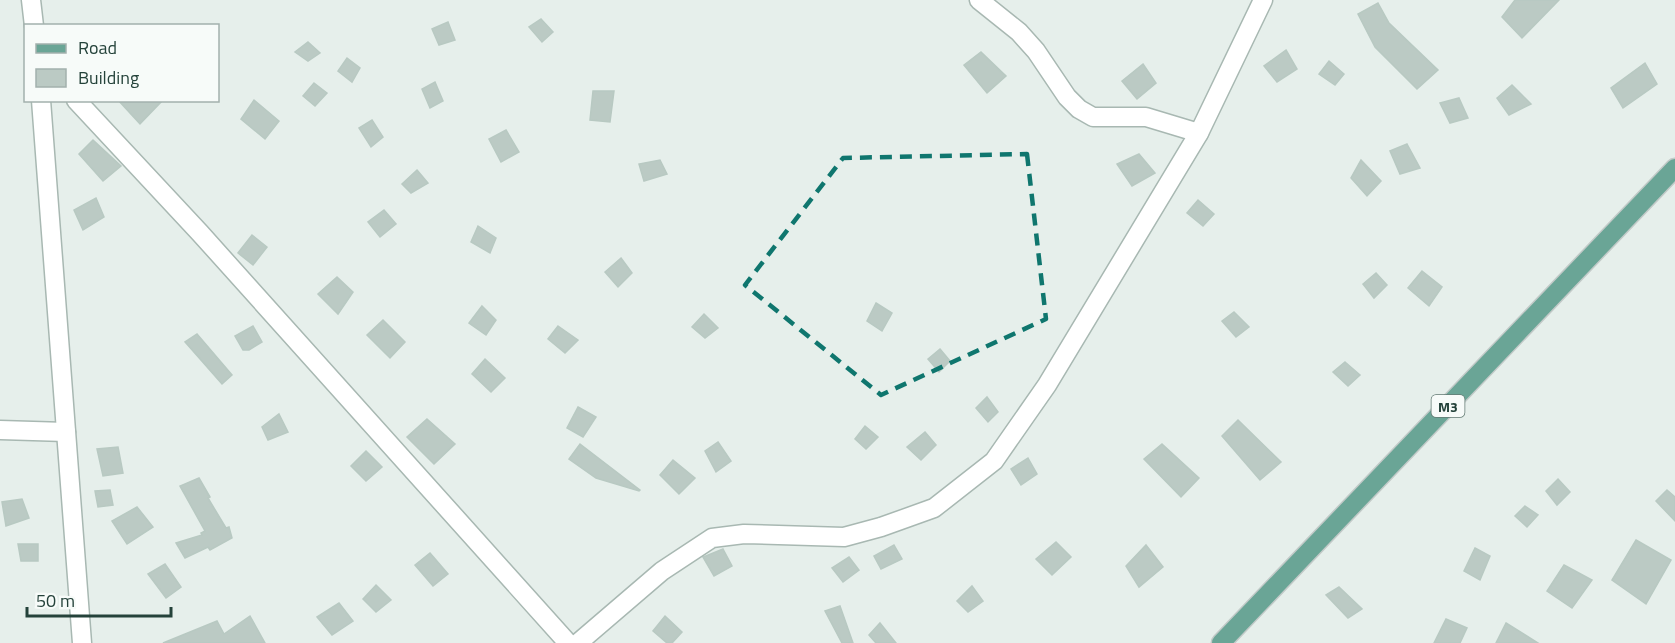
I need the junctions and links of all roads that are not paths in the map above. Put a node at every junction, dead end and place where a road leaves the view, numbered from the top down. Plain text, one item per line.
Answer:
1 (31, 0) edge
2 (979, 0) edge
3 (1263, 0) edge
4 (34, 24) edge
5 (41, 102) edge
6 (78, 102) edge
7 (1199, 133) junction
8 (1675, 168) edge
9 (0, 430) edge
10 (66, 432) junction
11 (82, 643) edge
12 (568, 643) edge
13 (578, 643) edge
14 (1221, 643) edge

1 - 4 street
2 - 7 street
3 - 7 street
5 - 10 street
6 - 12 street
7 - 13 street
8 - 14 main road, M3
9 - 10 street
10 - 11 street

